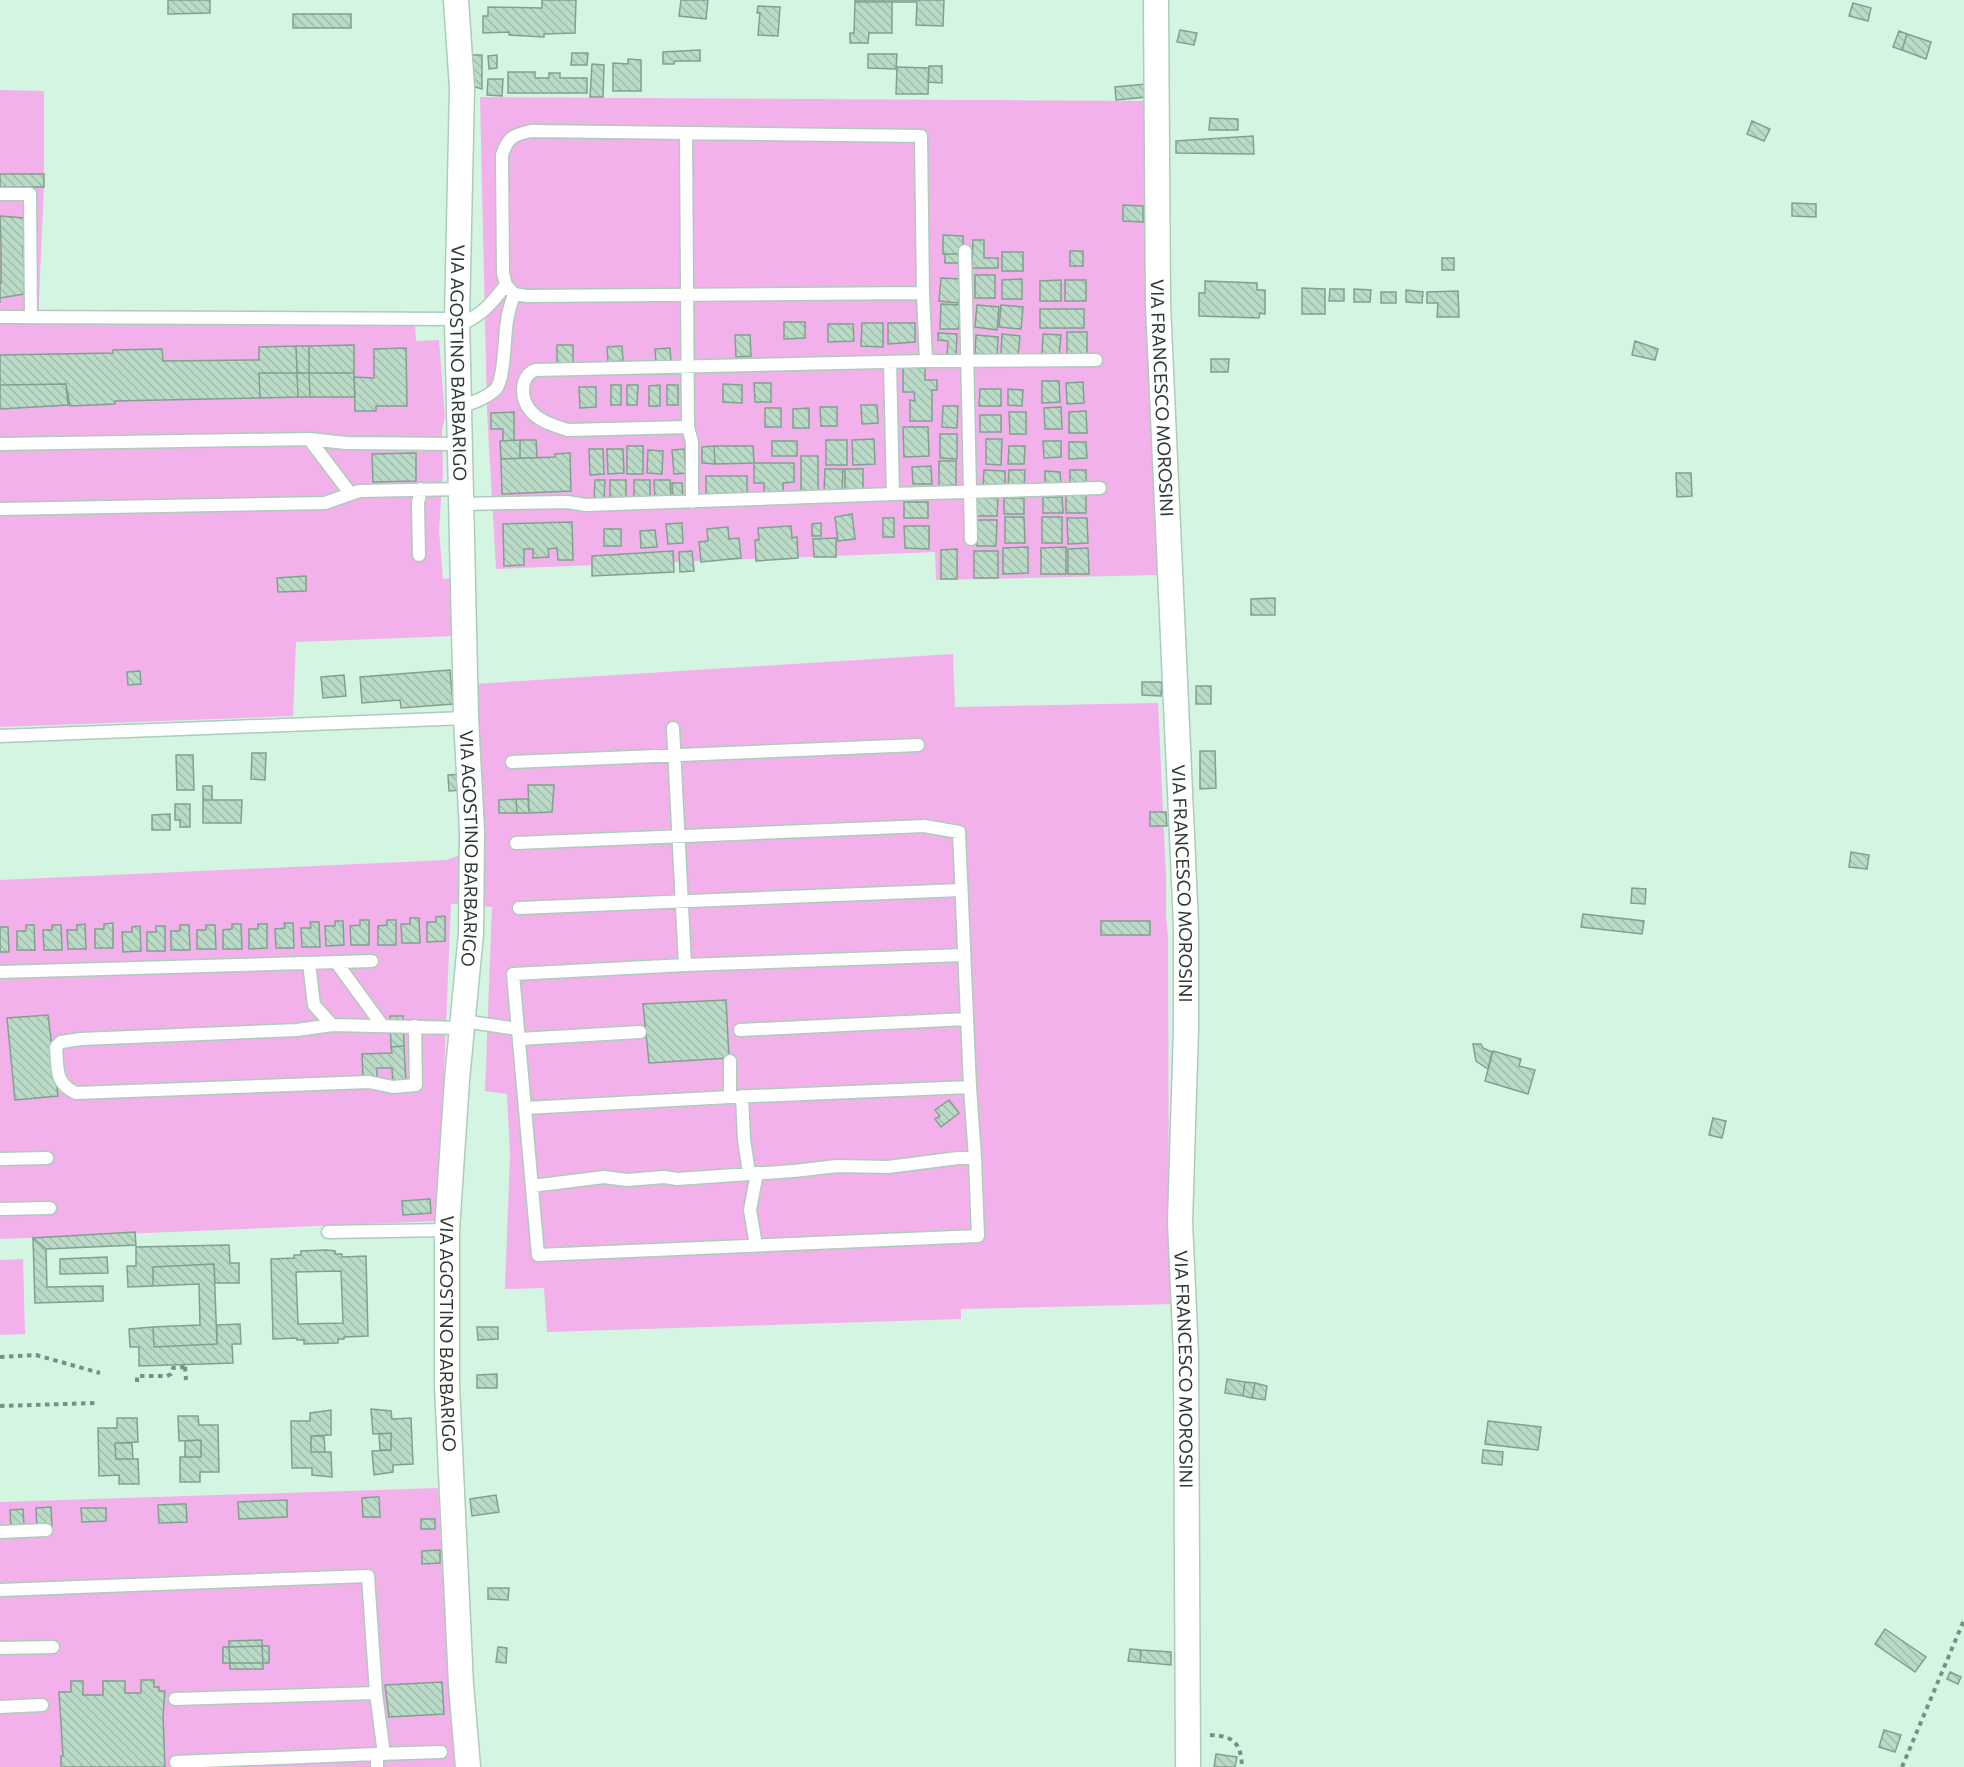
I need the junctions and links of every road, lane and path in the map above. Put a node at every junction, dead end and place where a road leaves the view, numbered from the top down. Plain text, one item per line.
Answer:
1 (456, 0) edge
2 (1156, 0) edge
3 (686, 133) junction
4 (0, 194) edge
5 (965, 250) dead end
6 (510, 289) junction
7 (923, 293) junction
8 (687, 295) junction
9 (0, 317) edge
10 (31, 317) junction
11 (457, 323) junction
12 (1096, 360) dead end
13 (926, 361) junction
14 (966, 361) junction
15 (890, 363) junction
16 (688, 368) junction
17 (459, 408) junction
18 (688, 427) junction
19 (309, 439) junction
20 (0, 444) edge
21 (460, 444) junction
22 (1100, 488) dead end
23 (421, 489) junction
24 (969, 492) junction
25 (350, 493) junction
26 (893, 494) junction
27 (462, 496) junction
28 (692, 502) junction
29 (0, 509) edge
30 (971, 539) dead end
31 (419, 555) dead end
32 (466, 718) junction
33 (673, 728) dead end
34 (0, 736) edge
35 (918, 745) dead end
36 (674, 755) junction
37 (512, 762) dead end
38 (678, 837) junction
39 (516, 843) dead end
40 (961, 890) junction
41 (682, 900) junction
42 (519, 908) dead end
43 (964, 955) junction
44 (372, 961) dead end
45 (336, 962) junction
46 (309, 963) junction
47 (685, 965) junction
48 (0, 972) edge
49 (967, 1019) junction
50 (462, 1024) junction
51 (333, 1025) junction
52 (382, 1025) junction
53 (415, 1026) junction
54 (740, 1030) dead end
55 (640, 1032) dead end
56 (519, 1034) junction
57 (730, 1060) dead end
58 (970, 1087) junction
59 (736, 1096) junction
60 (525, 1108) junction
61 (47, 1158) dead end
62 (975, 1158) junction
63 (0, 1159) edge
64 (753, 1173) junction
65 (532, 1186) junction
66 (50, 1208) dead end
67 (0, 1209) edge
68 (447, 1230) junction
69 (327, 1232) dead end
70 (756, 1245) junction
71 (0, 1357) edge
72 (100, 1372) dead end
73 (186, 1380) dead end
74 (137, 1382) dead end
75 (96, 1403) dead end
76 (0, 1406) edge
77 (45, 1530) dead end
78 (0, 1532) edge
79 (0, 1590) edge
80 (1964, 1620) edge
81 (0, 1647) edge
82 (53, 1647) dead end
83 (376, 1693) junction
84 (175, 1699) dead end
85 (42, 1705) dead end
86 (0, 1707) edge
87 (1188, 1734) junction
88 (441, 1752) dead end
89 (380, 1754) junction
90 (176, 1762) dead end
91 (377, 1767) edge
92 (468, 1767) edge
93 (1188, 1767) edge
94 (1242, 1767) edge
95 (1902, 1767) edge

1 - 11 street, VIA AGOSTINO BARBARIGO
2 - 87 street, VIA FRANCESCO MOROSINI
3 - 6 lane
3 - 7 lane
3 - 8 lane
4 - 10 lane
5 - 14 lane
6 - 8 lane
6 - 11 lane
6 - 17 lane
7 - 8 lane
7 - 13 lane
8 - 16 lane
9 - 10 lane
10 - 11 lane
11 - 17 street, VIA AGOSTINO BARBARIGO
12 - 14 lane
13 - 14 lane
13 - 15 lane
14 - 24 lane
15 - 16 lane
15 - 26 lane
16 - 18 lane
16 - 18 lane
17 - 21 street, VIA AGOSTINO BARBARIGO
18 - 28 lane
19 - 20 lane
19 - 21 lane
19 - 25 lane
21 - 27 street, VIA AGOSTINO BARBARIGO
22 - 24 lane
23 - 25 lane
23 - 27 lane
23 - 31 lane
24 - 26 lane
24 - 30 lane
25 - 29 lane
26 - 28 lane
27 - 28 lane
27 - 32 street, VIA AGOSTINO BARBARIGO
32 - 34 lane
32 - 50 street, VIA AGOSTINO BARBARIGO
33 - 36 lane
35 - 36 lane
36 - 37 lane
36 - 38 lane
38 - 39 lane
38 - 40 lane
38 - 41 lane
40 - 41 lane
40 - 43 lane
41 - 42 lane
41 - 47 lane
43 - 47 lane
43 - 49 lane
44 - 45 lane
45 - 46 lane
45 - 52 lane
46 - 48 lane
46 - 51 lane
47 - 56 lane
49 - 54 lane
49 - 58 lane
50 - 53 lane
50 - 56 lane
50 - 68 street, VIA AGOSTINO BARBARIGO
51 - 52 lane
51 - 53 lane
52 - 53 lane
55 - 56 lane
56 - 60 lane
57 - 59 lane
58 - 59 lane
58 - 62 lane
59 - 60 lane
59 - 64 lane
60 - 65 lane
61 - 63 lane
62 - 64 lane
62 - 70 lane
64 - 65 lane
64 - 70 lane
65 - 70 lane
66 - 67 lane
68 - 69 lane
68 - 92 street, VIA AGOSTINO BARBARIGO
71 - 72 path
73 - 74 path
75 - 76 path
77 - 78 lane
79 - 83 lane
80 - 95 path
81 - 82 lane
83 - 84 lane
83 - 89 lane
85 - 86 lane
87 - 93 street, VIA FRANCESCO MOROSINI
87 - 94 path
88 - 89 lane
89 - 90 lane
89 - 91 lane

